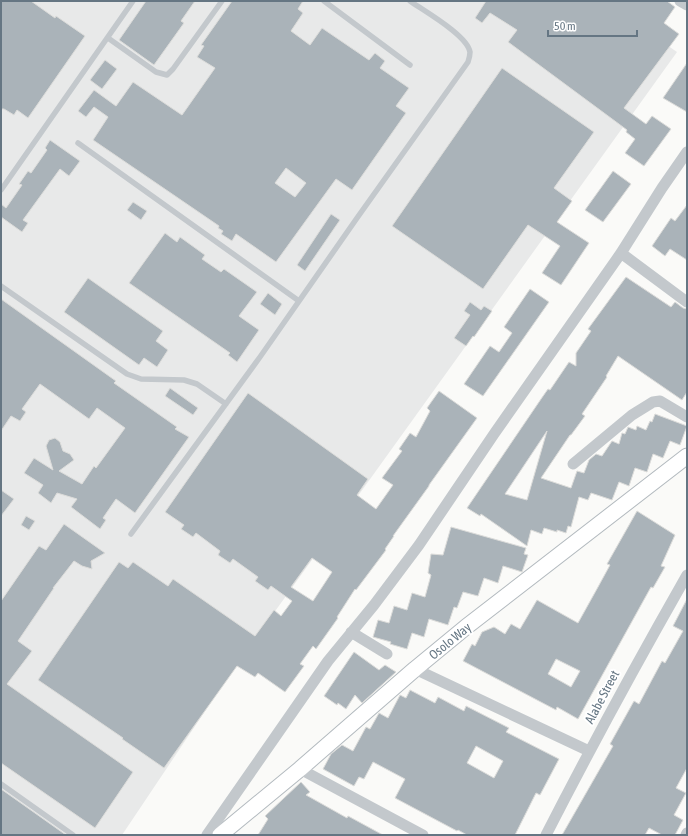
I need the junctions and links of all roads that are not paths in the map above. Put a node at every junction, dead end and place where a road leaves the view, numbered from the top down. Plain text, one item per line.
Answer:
1 (133, 1) edge
2 (222, 1) edge
3 (324, 1) edge
4 (410, 1) edge
5 (680, 1) edge
6 (687, 5) edge
7 (108, 38) junction
8 (410, 65) dead end
9 (78, 143) dead end
10 (687, 152) edge
11 (1, 190) edge
12 (621, 253) junction
13 (1, 286) edge
14 (299, 301) junction
15 (687, 302) edge
16 (226, 404) junction
17 (687, 417) edge
18 (687, 456) edge
19 (573, 464) dead end
20 (131, 534) dead end
21 (687, 575) edge
22 (351, 632) junction
23 (387, 654) dead end
24 (415, 669) junction
25 (589, 751) junction
26 (300, 769) junction
27 (1, 784) edge
28 (73, 835) edge
29 (207, 835) edge
30 (220, 835) edge
31 (423, 835) edge
32 (547, 835) edge

1 - 7 lane
2 - 7 lane
3 - 8 lane
4 - 14 lane
5 - 6 street
7 - 11 lane
9 - 14 lane
10 - 12 street
12 - 15 street
12 - 22 street
13 - 16 lane
14 - 16 lane
16 - 20 lane
17 - 19 street
18 - 24 main road, Osolo Way
21 - 25 street, Alabe Street
22 - 23 street
22 - 29 street
24 - 25 street
24 - 26 main road, Osolo Way
25 - 32 street, Alabe Street
26 - 30 main road, Osolo Way
26 - 31 street
27 - 28 lane

